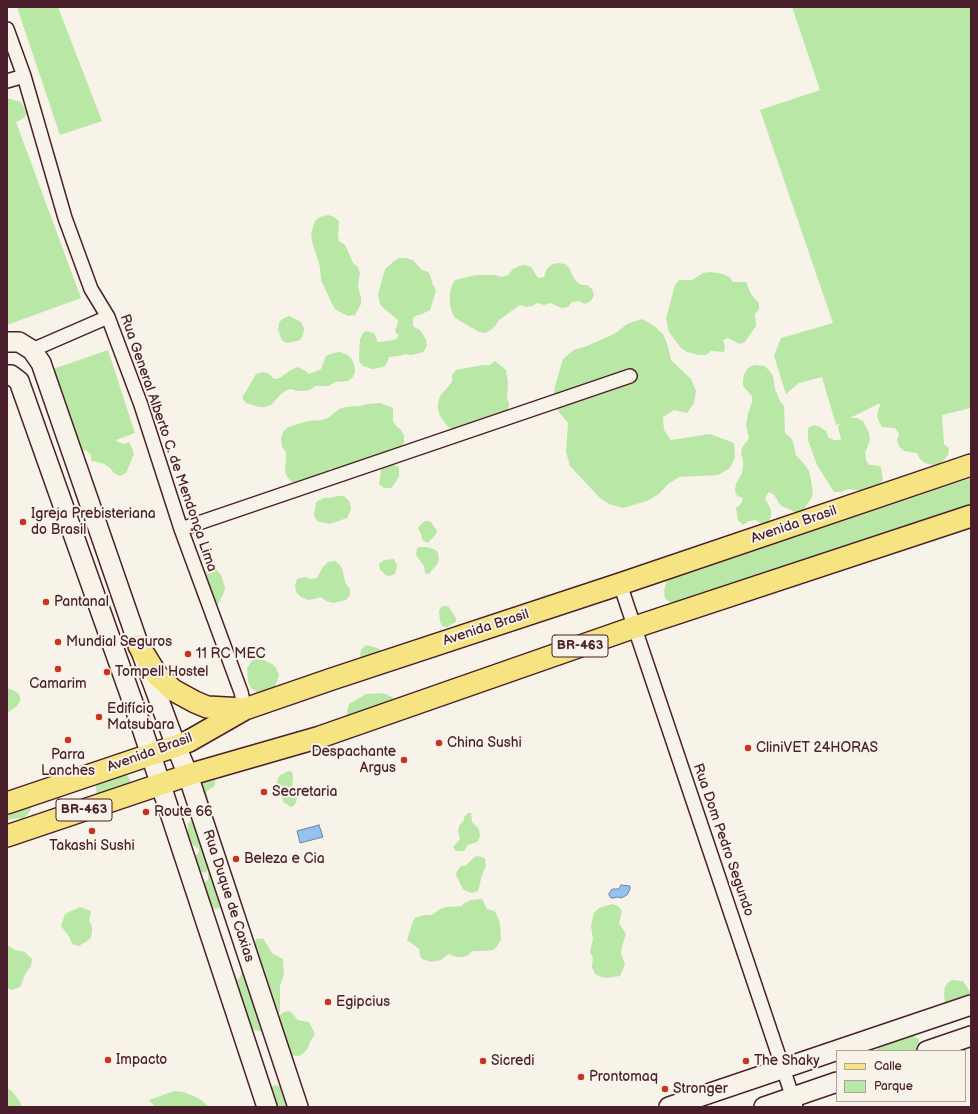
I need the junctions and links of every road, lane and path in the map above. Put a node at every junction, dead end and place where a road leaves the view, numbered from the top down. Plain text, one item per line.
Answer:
1 (7, 30) edge
2 (24, 76) junction
3 (7, 82) edge
4 (108, 317) junction
5 (7, 341) edge
6 (32, 350) junction
7 (7, 375) edge
8 (630, 376) dead end
9 (971, 465) edge
10 (971, 516) edge
11 (181, 529) junction
12 (620, 584) junction
13 (634, 627) junction
14 (139, 646) junction
15 (245, 709) junction
16 (176, 746) junction
17 (151, 754) junction
18 (188, 775) junction
19 (161, 784) junction
20 (7, 803) edge
21 (7, 836) edge
22 (235, 918) junction
23 (208, 927) junction
24 (971, 1005) edge
25 (971, 1036) edge
26 (836, 1050) edge
27 (837, 1050) edge
28 (930, 1050) edge
29 (783, 1068) junction
30 (836, 1082) edge
31 (795, 1102) edge
32 (267, 1107) edge
33 (298, 1107) edge
34 (669, 1107) edge
35 (764, 1107) edge

1 - 2 street, Rua General Alberto C. de Mendonça Lima
2 - 3 street
2 - 4 street, Rua General Alberto C. de Mendonça Lima
4 - 6 street
4 - 11 street, Rua General Alberto C. de Mendonça Lima
5 - 6 main road
6 - 14 main road, Rua Duque de Caxias
7 - 17 main road, Rua Duque de Caxias
8 - 11 street
9 - 12 main road, Avenida Brasil / BR-463
10 - 13 main road, BR-463
11 - 15 street, Rua General Alberto C. de Mendonça Lima
12 - 13 street, Rua Dom Pedro Segundo
12 - 15 main road, Avenida Brasil / BR-463
13 - 18 main road, BR-463
13 - 29 street, Rua Dom Pedro Segundo
14 - 15 main road
14 - 16 main road, Rua Duque de Caxias
15 - 16 main road, Avenida Brasil / BR-463
16 - 17 main road, Avenida Brasil / BR-463
16 - 18 main road, Rua Duque de Caxias
17 - 19 main road, Rua Duque de Caxias
17 - 20 main road, Avenida Brasil / BR-463
18 - 19 main road, BR-463
18 - 22 main road, Rua Duque de Caxias
19 - 21 main road, BR-463
19 - 23 main road, Rua Duque de Caxias
22 - 23 main road
22 - 33 main road, Rua Duque de Caxias
23 - 32 main road, Rua Duque de Caxias
24 - 27 main road
25 - 28 main road
26 - 29 main road
29 - 31 street, Rua Dom Pedro Segundo
29 - 34 main road
30 - 31 main road
31 - 35 main road

